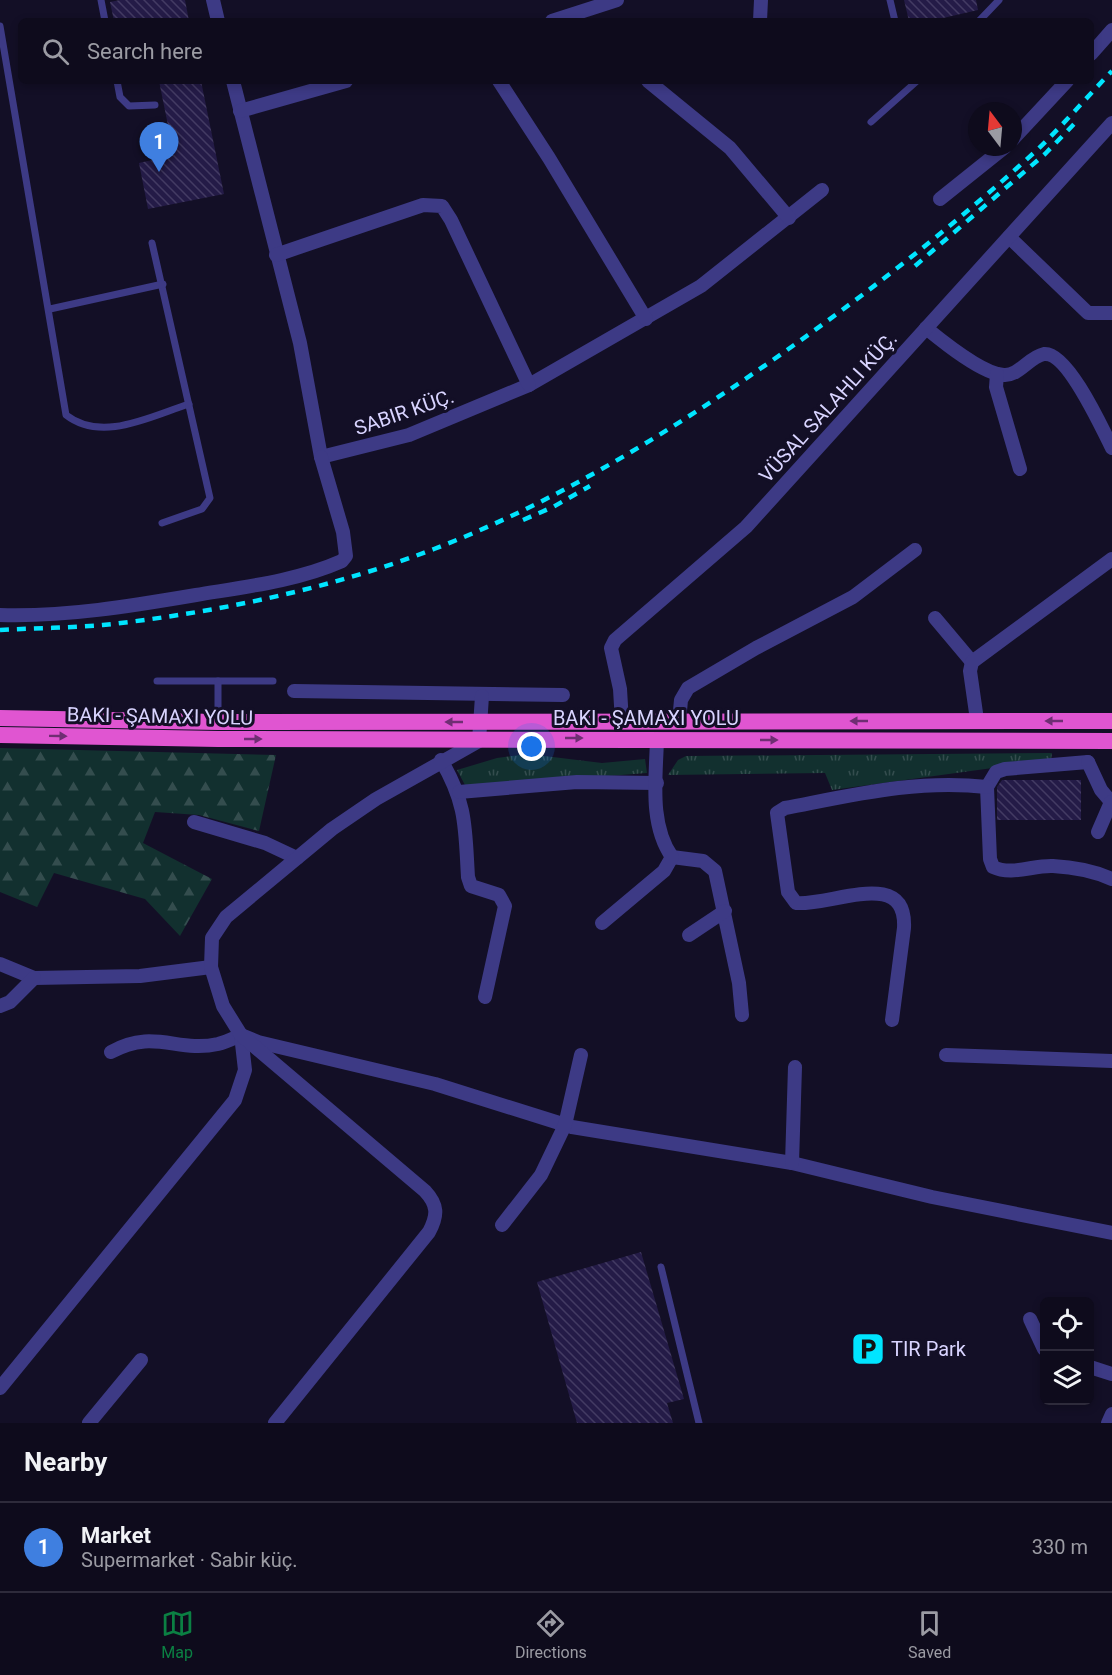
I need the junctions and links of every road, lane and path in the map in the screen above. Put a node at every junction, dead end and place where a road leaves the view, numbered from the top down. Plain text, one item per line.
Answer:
1 (101, 0) edge
2 (213, 0) edge
3 (617, 0) edge
4 (761, 0) edge
5 (890, 0) edge
6 (999, 0) edge
7 (596, 15) edge
8 (104, 18) edge
9 (217, 18) edge
10 (574, 18) edge
11 (760, 18) edge
12 (894, 18) edge
13 (982, 18) edge
14 (0, 26) edge
15 (1112, 30) edge
16 (1, 40) edge
17 (1094, 51) edge
18 (118, 84) edge
19 (234, 84) edge
20 (335, 84) edge
21 (501, 84) edge
22 (652, 84) edge
23 (910, 84) edge
24 (1064, 84) edge
25 (155, 105) dead end
26 (240, 111) junction
27 (871, 122) dead end
28 (1112, 123) edge
29 (1022, 129) edge
30 (994, 156) edge
31 (822, 190) dead end
32 (940, 199) dead end
33 (789, 218) junction
34 (1009, 237) junction
35 (152, 243) dead end
36 (276, 255) junction
37 (162, 284) junction
38 (50, 309) junction
39 (1112, 313) edge
40 (646, 319) junction
41 (926, 328) junction
42 (997, 374) junction
43 (529, 385) junction
44 (189, 404) junction
45 (1112, 448) edge
46 (321, 457) junction
47 (1020, 469) dead end
48 (162, 523) dead end
49 (915, 550) dead end
50 (1112, 559) edge
51 (0, 615) edge
52 (934, 618) dead end
53 (972, 662) junction
54 (157, 681) dead end
55 (218, 681) junction
56 (273, 681) dead end
57 (294, 691) dead end
58 (563, 695) dead end
59 (482, 696) junction
60 (0, 718) edge
61 (976, 720) junction
62 (1112, 721) edge
63 (218, 722) junction
64 (622, 722) junction
65 (679, 722) junction
66 (481, 730) junction
67 (0, 735) edge
68 (657, 739) junction
69 (1091, 741) junction
70 (1112, 741) edge
71 (441, 760) junction
72 (1088, 762) junction
73 (657, 783) junction
74 (987, 787) junction
75 (459, 792) junction
76 (1111, 803) edge
77 (194, 822) dead end
78 (1098, 832) dead end
79 (672, 857) junction
80 (297, 858) junction
81 (1112, 879) edge
82 (725, 911) junction
83 (602, 923) dead end
84 (689, 935) dead end
85 (0, 964) edge
86 (211, 967) junction
87 (33, 978) junction
88 (485, 997) dead end
89 (0, 1006) edge
90 (742, 1015) dead end
91 (892, 1020) dead end
92 (241, 1035) junction
93 (111, 1052) dead end
94 (581, 1055) dead end
95 (946, 1056) dead end
96 (1112, 1061) edge
97 (795, 1067) dead end
98 (565, 1125) junction
99 (792, 1163) junction
100 (502, 1225) dead end
101 (1112, 1233) edge
102 (661, 1267) dead end
103 (1030, 1319) dead end
104 (1040, 1340) edge
105 (141, 1360) dead end
106 (1094, 1369) edge
107 (1112, 1374) edge
108 (0, 1388) edge
109 (1112, 1414) edge
110 (89, 1423) edge
111 (275, 1423) edge
112 (699, 1423) edge
113 (1108, 1423) edge

1 - 8 lane
2 - 9 street
3 - 7 street
4 - 11 street
5 - 12 lane
6 - 13 lane
7 - 10 street
14 - 16 lane
15 - 17 street
16 - 38 lane
18 - 25 lane
19 - 26 street
20 - 26 street
21 - 40 street
22 - 33 street
23 - 27 lane
24 - 29 street
26 - 36 street
28 - 34 street
30 - 32 street
31 - 33 street, SABIR KÜÇ.
33 - 40 street, SABIR KÜÇ.
34 - 39 street
34 - 41 street
35 - 37 lane
36 - 43 street
36 - 46 street
37 - 38 lane
37 - 44 lane
38 - 44 lane
40 - 43 street, SABIR KÜÇ.
41 - 42 street
41 - 64 street
42 - 45 street
42 - 47 street
43 - 46 street, SABIR KÜÇ.
44 - 48 lane
46 - 51 street
49 - 65 street
50 - 53 street
52 - 53 street
53 - 61 street
54 - 55 lane
55 - 56 lane
55 - 63 lane
57 - 59 street
58 - 59 street
59 - 66 street
60 - 63 highway
62 -> 61 highway
61 -> 65 highway
66 -> 63 highway
64 - 65 highway
64 - 66 highway
67 -> 66 highway
66 -> 68 highway
66 - 71 street
68 -> 69 highway
68 - 73 street
69 - 70 highway
69 - 72 street
71 - 75 street
71 - 80 street
72 - 74 street
72 - 76 street
73 - 75 street
73 - 79 street
74 - 81 street
74 - 91 street
75 - 88 street
76 - 78 street
77 - 80 street
79 - 82 street
79 - 83 street
80 - 86 street
82 - 84 street
82 - 90 street
85 - 87 street
86 - 87 street
86 - 92 street
87 - 89 street
92 - 93 street
92 - 98 street
92 - 108 street
92 - 111 street
94 - 98 street
95 - 96 street
97 - 99 street
98 - 99 street
98 - 100 street
99 - 101 street
102 - 112 lane
103 - 104 street
105 - 110 street
106 - 107 street
109 - 113 street

